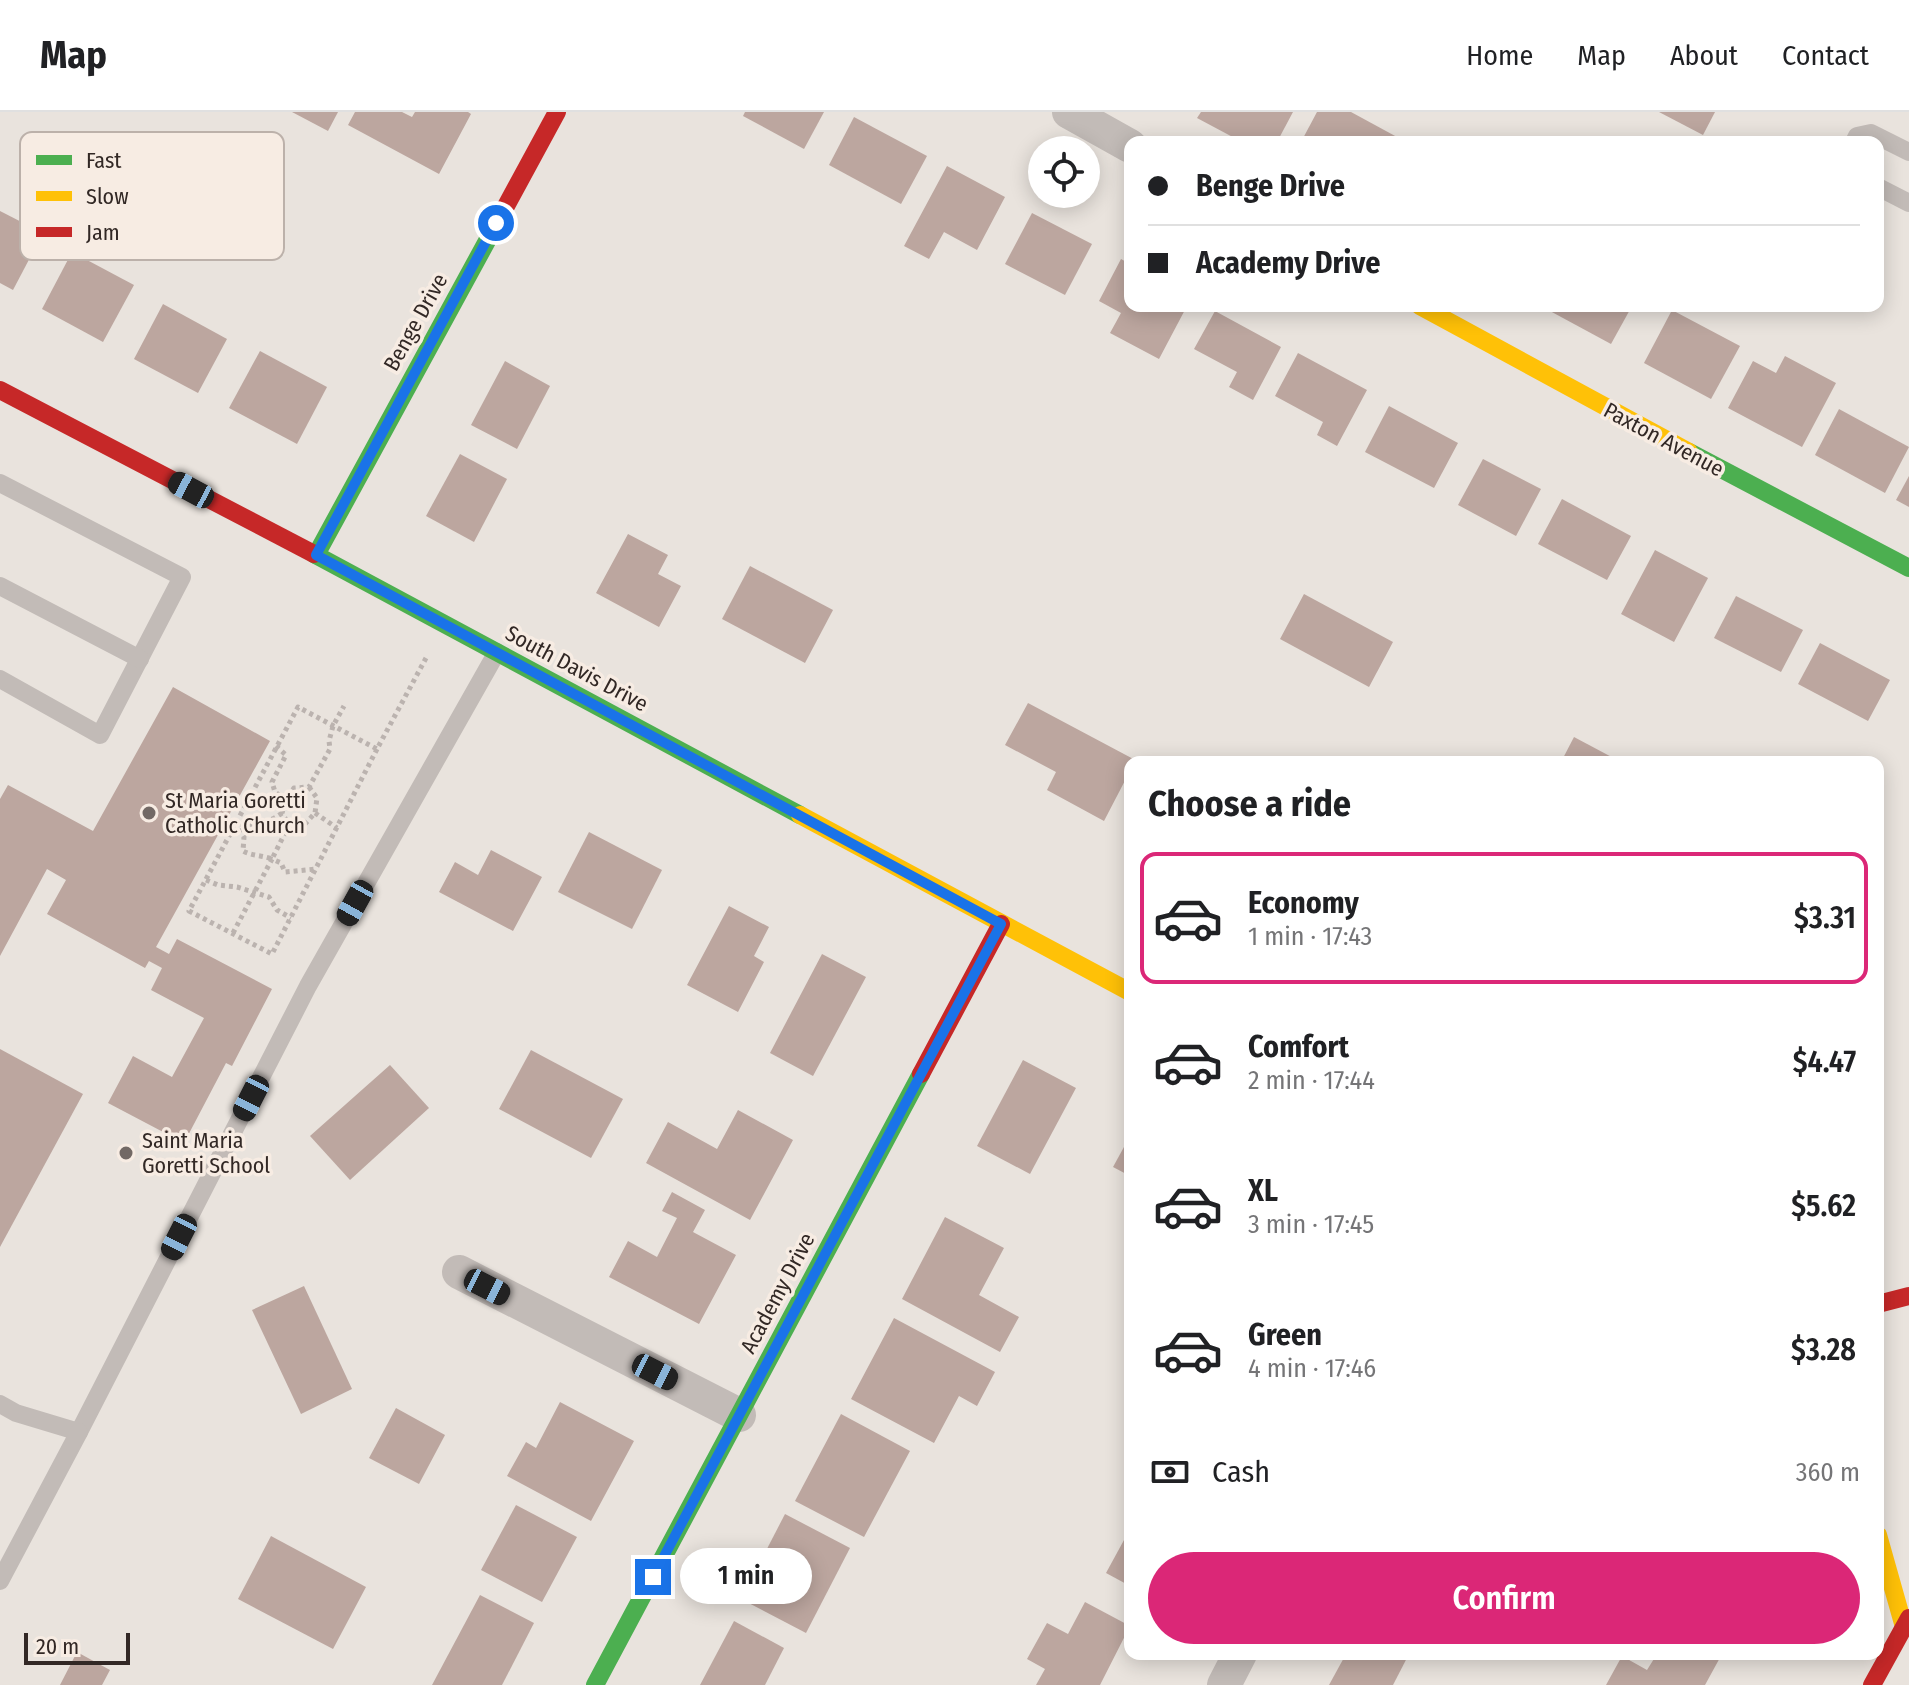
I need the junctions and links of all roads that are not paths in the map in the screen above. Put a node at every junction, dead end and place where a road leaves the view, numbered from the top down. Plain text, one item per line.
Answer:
1 (557, 112) edge
2 (1069, 112) edge
3 (1857, 136) edge
4 (1877, 136) edge
5 (1884, 140) edge
6 (1124, 143) edge
7 (1909, 152) edge
8 (1884, 190) edge
9 (1909, 203) edge
10 (1431, 312) edge
11 (0, 390) edge
12 (0, 483) edge
13 (316, 555) junction
14 (1909, 568) edge
15 (0, 586) edge
16 (497, 652) junction
17 (140, 659) junction
18 (0, 679) edge
19 (1001, 924) junction
20 (1124, 989) edge
21 (459, 1272) dead end
22 (1909, 1296) edge
23 (1884, 1302) edge
24 (0, 1404) edge
25 (739, 1415) junction
26 (79, 1432) junction
27 (1884, 1553) edge
28 (0, 1581) edge
29 (1907, 1623) edge
30 (1237, 1660) edge
31 (595, 1685) edge
32 (1224, 1685) edge
33 (1872, 1685) edge

1 - 13 street, Benge Drive
2 - 6 street
3 - 4 lane
5 - 7 lane
8 - 9 lane
10 - 14 street, Paxton Avenue
11 - 13 street, South Davis Drive
12 - 17 lane
13 - 16 street, South Davis Drive
15 - 17 lane
16 - 19 street, South Davis Drive
16 - 26 lane
17 - 18 lane
19 - 20 street, South Davis Drive
19 - 25 street, Academy Drive
21 - 25 street
22 - 23 street
24 - 26 lane
25 - 31 street, Academy Drive
26 - 28 lane
27 - 29 street
29 - 33 street
30 - 32 street

